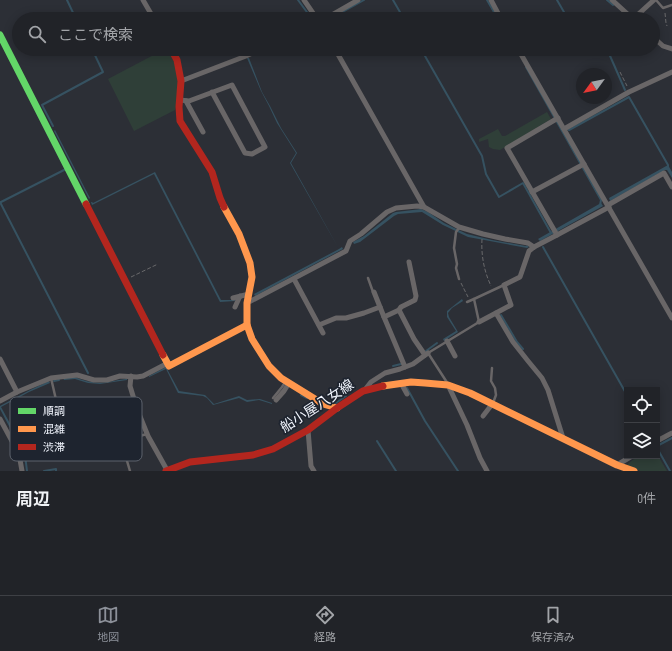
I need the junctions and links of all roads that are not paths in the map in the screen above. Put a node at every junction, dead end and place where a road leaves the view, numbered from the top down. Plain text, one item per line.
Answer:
1 (143, 0) edge
2 (304, 0) edge
3 (358, 0) edge
4 (491, 0) edge
5 (612, 0) edge
6 (655, 0) edge
7 (672, 5) edge
8 (150, 12) edge
9 (312, 12) edge
10 (337, 12) edge
11 (497, 12) edge
12 (625, 12) edge
13 (639, 12) edge
14 (0, 34) edge
15 (660, 43) edge
16 (672, 49) edge
17 (174, 56) edge
18 (246, 56) edge
19 (339, 56) edge
20 (522, 56) edge
21 (672, 72) edge
22 (181, 81) junction
23 (212, 92) junction
24 (183, 100) junction
25 (558, 118) junction
26 (564, 129) junction
27 (203, 132) dead end
28 (584, 164) junction
29 (672, 187) edge
30 (532, 192) junction
31 (608, 206) junction
32 (424, 207) junction
33 (459, 227) junction
34 (557, 236) junction
35 (534, 247) junction
36 (409, 262) dead end
37 (368, 278) dead end
38 (294, 279) junction
39 (459, 279) road end
40 (504, 285) junction
41 (374, 292) joint
42 (249, 294) junction
43 (240, 296) junction
44 (233, 298) dead end
45 (474, 299) junction
46 (467, 302) dead end
47 (248, 303) junction
48 (235, 307) dead end
49 (380, 307) junction
50 (399, 310) junction
51 (496, 313) junction
52 (384, 317) junction
53 (672, 318) edge
54 (479, 322) junction
55 (247, 325) junction
56 (319, 325) junction
57 (323, 333) dead end
58 (447, 341) junction
59 (427, 354) junction
60 (455, 356) dead end
61 (0, 359) edge
62 (168, 363) junction
63 (405, 367) junction
64 (492, 368) dead end
65 (130, 376) junction
66 (51, 378) junction
67 (288, 382) junction
68 (401, 383) junction
69 (448, 384) junction
70 (17, 392) junction
71 (363, 392) junction
72 (407, 394) dead end
73 (55, 397) edge
74 (133, 397) edge
75 (274, 399) dead end
76 (0, 401) edge
77 (493, 403) junction
78 (337, 408) junction
79 (483, 416) dead end
80 (0, 419) edge
81 (142, 422) edge
82 (308, 430) junction
83 (672, 433) edge
84 (147, 434) junction
85 (142, 435) edge
86 (10, 438) edge
87 (563, 438) junction
88 (660, 440) edge
89 (627, 459) edge
90 (20, 461) edge
91 (127, 461) edge
92 (617, 465) junction
93 (22, 471) edge
94 (130, 471) edge
95 (166, 471) edge
96 (314, 471) edge
97 (486, 471) edge
98 (634, 471) edge

1 - 8 street
2 - 9 street
3 - 10 street
4 - 11 street
5 - 12 street
6 - 7 lane
6 - 13 street
14 - 62 street
15 - 16 street
17 - 22 street
18 - 22 street
19 - 32 street
20 - 25 street
21 - 26 street
22 - 24 street
23 - 23 street
23 - 24 street
24 - 27 street
24 - 42 street
25 - 26 street
25 - 30 street
26 - 28 street
28 - 30 street
28 - 31 street
29 - 31 street
30 - 34 street
31 - 34 street
31 - 53 street
32 - 33 street
32 - 38 street
33 - 35 street
33 - 39 lane
34 - 35 street
35 - 40 street
36 - 50 street
37 - 41 lane
38 - 47 street
38 - 56 street
40 - 45 lane
40 - 51 street
41 - 49 street
42 - 43 street
42 - 47 street
43 - 44 street
43 - 48 street
45 - 46 lane
45 - 54 lane
47 - 55 street
49 - 52 street
49 - 56 street
50 - 52 street
50 - 59 street
51 - 54 street
51 - 87 street
52 - 63 street
54 - 58 lane
55 - 62 street
55 - 67 street
56 - 57 street
58 - 59 lane
58 - 60 street
59 - 63 street
59 - 69 lane
61 - 70 street
62 - 65 street
63 - 71 street
64 - 77 lane
65 - 66 street
65 - 74 street
66 - 70 street
66 - 73 lane
67 - 75 street
67 - 78 street
68 - 69 street, 船小屋八女線
68 - 71 street, 船小屋八女線
68 - 72 street
69 - 77 street, 船小屋八女線
69 - 97 street
70 - 76 street
71 - 78 street, 船小屋八女線
77 - 79 street
77 - 87 street, 船小屋八女線
78 - 82 street, 船小屋八女線
80 - 86 street
81 - 84 street
82 - 95 street, 船小屋八女線
82 - 96 street
83 - 88 street
84 - 85 lane
84 - 95 street
87 - 92 street, 船小屋八女線
89 - 92 street
90 - 93 street
91 - 94 lane
92 - 98 street, 船小屋八女線

